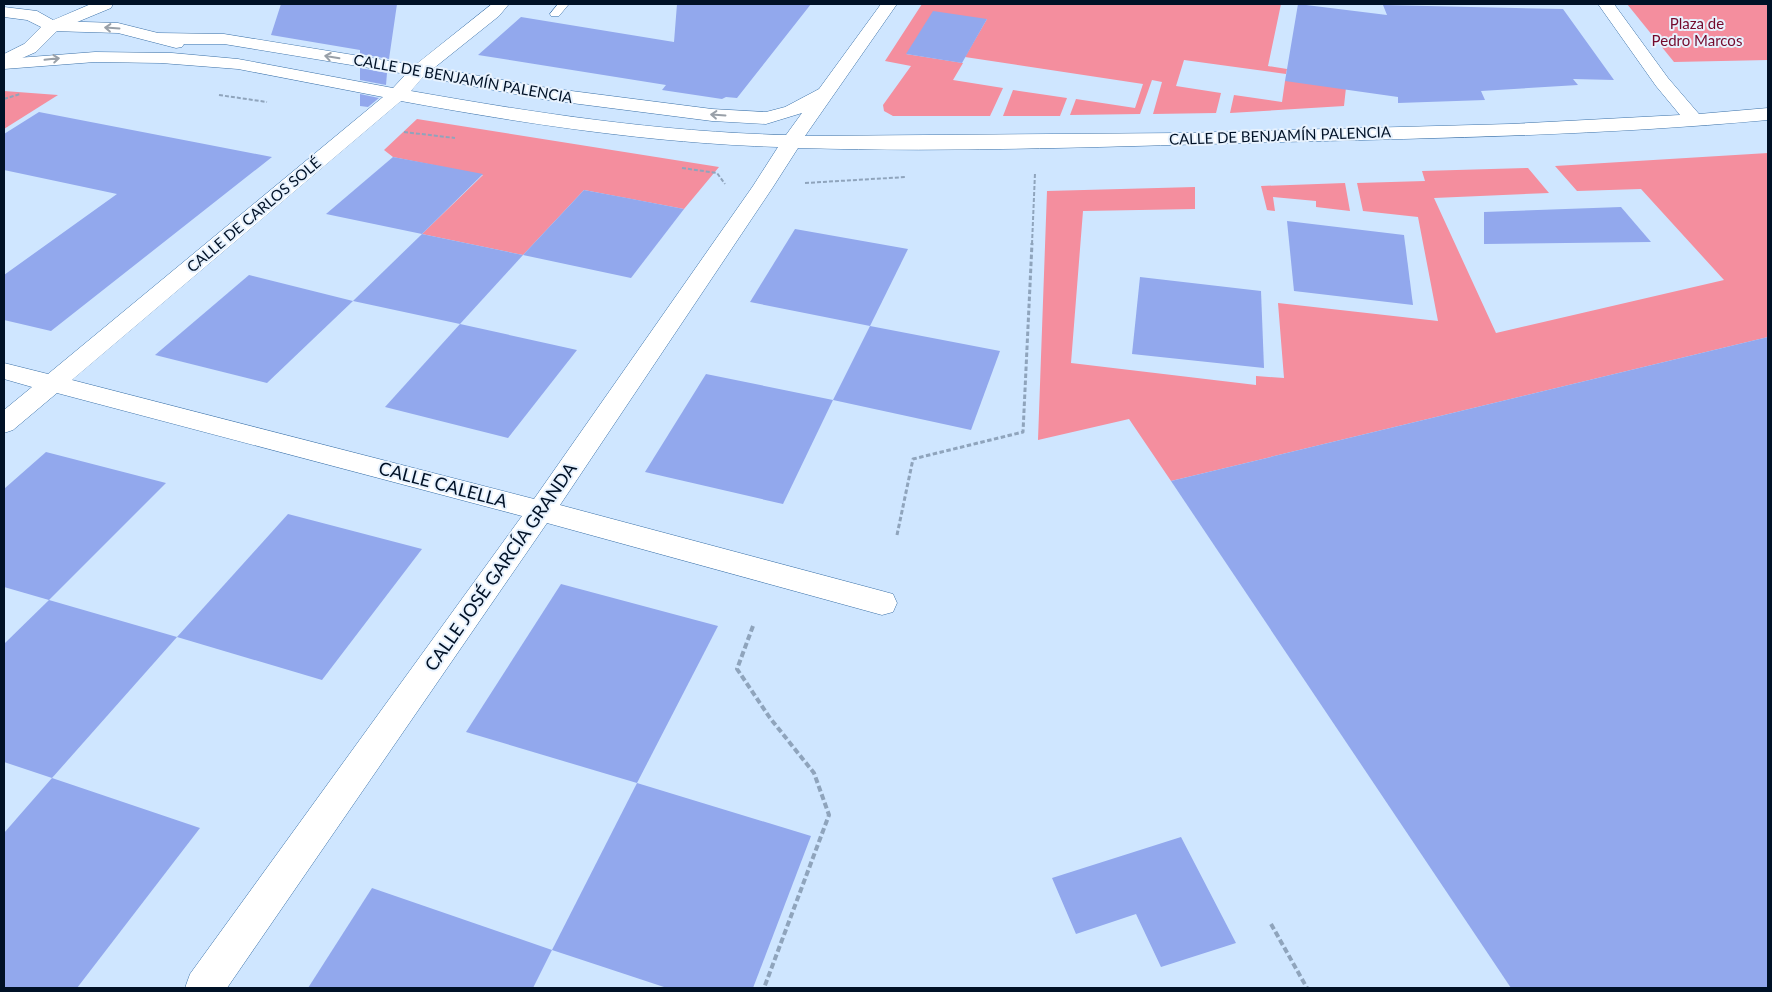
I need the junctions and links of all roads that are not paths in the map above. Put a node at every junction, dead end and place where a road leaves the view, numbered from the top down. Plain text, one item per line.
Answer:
1 (35, 4) edge
2 (105, 4) edge
3 (501, 4) edge
4 (564, 4) edge
5 (889, 4) edge
6 (1606, 4) edge
7 (4, 12) edge
8 (555, 14) dead end
9 (52, 26) junction
10 (160, 38) junction
11 (4, 62) edge
12 (238, 64) junction
13 (419, 71) junction
14 (826, 92) junction
15 (397, 95) junction
16 (1768, 114) edge
17 (766, 118) junction
18 (1695, 121) junction
19 (792, 141) junction
20 (4, 371) edge
21 (52, 384) junction
22 (4, 424) edge
23 (541, 510) junction
24 (882, 603) dead end
25 (204, 988) edge

1 - 7 street
2 - 9 street
3 - 13 street, CALLE DE CARLOS SOLÉ
4 - 8 lane
5 - 14 street, CALLE JOSÉ GARCÍA GRANDA
6 - 18 street
7 - 9 street
10 -> 9 street, CALLE DE BENJAMÍN PALENCIA
9 - 11 street
10 - 12 street, CALLE DE BENJAMÍN PALENCIA
13 -> 10 street, CALLE DE BENJAMÍN PALENCIA
11 -> 12 street, CALLE DE BENJAMÍN PALENCIA
12 - 15 street, CALLE DE BENJAMÍN PALENCIA
13 - 15 street, CALLE DE CARLOS SOLÉ
17 -> 13 street, CALLE DE BENJAMÍN PALENCIA
14 - 17 street, CALLE DE BENJAMÍN PALENCIA
14 - 19 street, CALLE JOSÉ GARCÍA GRANDA
15 - 19 street, CALLE DE BENJAMÍN PALENCIA
15 - 21 street, CALLE DE CARLOS SOLÉ
16 - 18 street, CALLE DE BENJAMÍN PALENCIA
17 - 19 street, CALLE DE BENJAMÍN PALENCIA
18 - 19 street, CALLE DE BENJAMÍN PALENCIA
19 - 23 street, CALLE JOSÉ GARCÍA GRANDA
20 - 21 street, CALLE CALELLA
21 - 22 street, CALLE DE CARLOS SOLÉ
21 - 23 street, CALLE CALELLA
23 - 24 street, CALLE CALELLA
23 - 25 street, CALLE JOSÉ GARCÍA GRANDA

